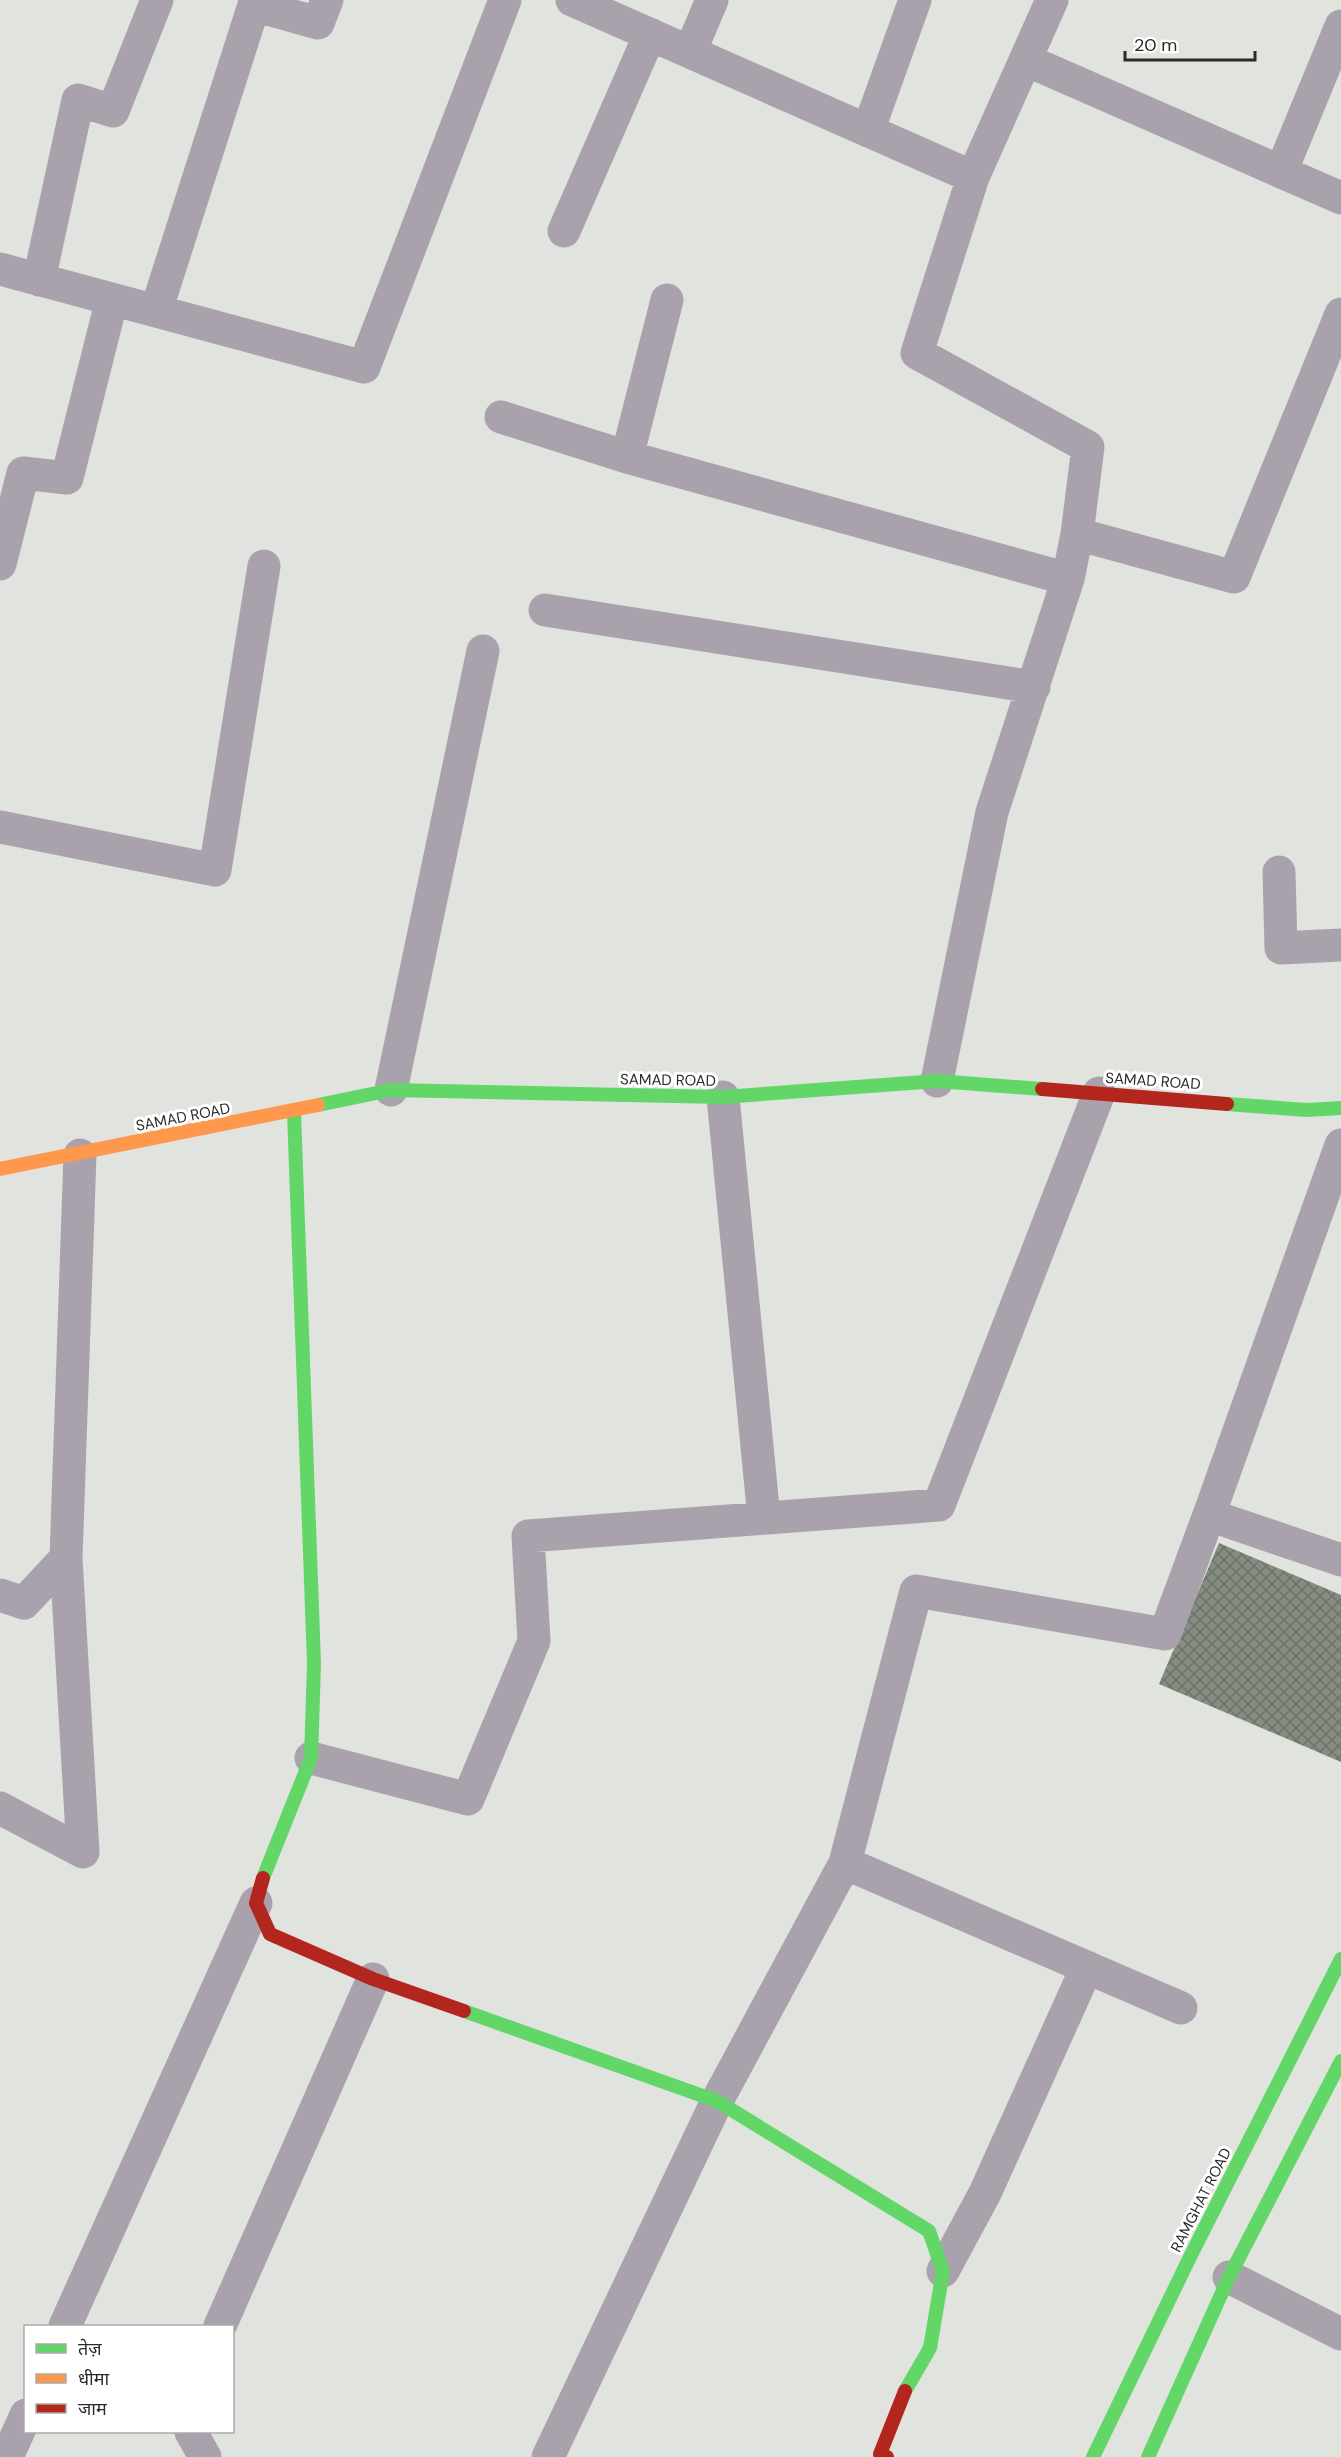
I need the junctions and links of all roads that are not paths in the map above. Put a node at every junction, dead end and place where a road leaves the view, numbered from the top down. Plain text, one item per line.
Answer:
1 (157, 0) edge
2 (327, 0) edge
3 (505, 0) edge
4 (572, 0) edge
5 (712, 0) edge
6 (915, 0) edge
7 (1053, 0) edge
8 (1341, 26) edge
9 (651, 34) junction
10 (690, 52) junction
11 (1026, 60) junction
12 (868, 131) junction
13 (1281, 172) junction
14 (973, 177) junction
15 (1341, 198) edge
16 (564, 231) dead end
17 (0, 269) edge
18 (39, 280) junction
19 (112, 299) junction
20 (667, 300) dead end
21 (156, 311) junction
22 (1341, 314) edge
23 (501, 417) dead end
24 (627, 456) junction
25 (1077, 534) junction
26 (0, 564) edge
27 (264, 566) dead end
28 (1068, 579) junction
29 (545, 610) dead end
30 (483, 651) dead end
31 (1034, 687) junction
32 (0, 827) edge
33 (1279, 872) dead end
34 (1341, 945) edge
35 (937, 1081) junction
36 (391, 1090) junction
37 (1099, 1093) junction
38 (723, 1097) junction
39 (1341, 1108) edge
40 (294, 1112) junction
41 (1341, 1145) edge
42 (80, 1155) junction
43 (0, 1169) edge
44 (1209, 1515) junction
45 (764, 1518) junction
46 (66, 1558) junction
47 (1341, 1560) edge
48 (0, 1595) edge
49 (311, 1758) junction
50 (0, 1808) edge
51 (845, 1863) junction
52 (256, 1903) junction
53 (1341, 1959) edge
54 (1087, 1967) junction
55 (373, 1979) junction
56 (1181, 2008) dead end
57 (1341, 2061) edge
58 (717, 2101) junction
59 (943, 2271) junction
60 (1229, 2277) junction
61 (65, 2325) edge
62 (220, 2325) edge
63 (1341, 2334) edge
64 (24, 2419) edge
65 (192, 2433) edge
66 (882, 2456) edge
67 (7, 2457) edge
68 (205, 2457) edge
69 (548, 2457) edge
70 (1093, 2457) edge
71 (1148, 2457) edge

1 - 18 street
2 - 21 street
3 - 21 street
4 - 9 street
5 - 10 street
6 - 12 street
7 - 11 street
8 - 13 street
9 - 10 street
9 - 16 street
10 - 12 street
11 - 13 street
11 - 14 street
12 - 14 street
13 - 15 street
14 - 25 street
17 - 18 street
18 - 19 street
19 - 21 street
19 - 26 street
20 - 24 street
22 - 25 street
23 - 24 street
24 - 28 street
25 - 28 street
27 - 32 street
28 - 31 street
29 - 31 street
30 - 36 street
31 - 35 street
33 - 34 street
35 - 37 street, SAMAD ROAD
35 - 38 street, SAMAD ROAD
36 - 38 street, SAMAD ROAD
36 - 40 street, SAMAD ROAD
37 - 39 street, SAMAD ROAD
37 - 45 street
38 - 45 street
40 - 42 street, SAMAD ROAD
40 - 49 street
41 - 44 street
42 - 43 street, SAMAD ROAD
42 - 46 street
44 - 47 street
44 - 51 street
45 - 49 street
46 - 48 street
46 - 50 street
49 - 52 street
51 - 54 street
51 - 58 street
52 - 55 street
52 - 61 street
53 - 70 street, RAMGHAT ROAD
54 - 56 street
54 - 59 street
55 - 58 street
55 - 62 street
57 - 60 street
58 - 59 street
58 - 69 street
59 - 66 street
60 - 63 street
60 - 71 street
64 - 67 street
65 - 68 street

